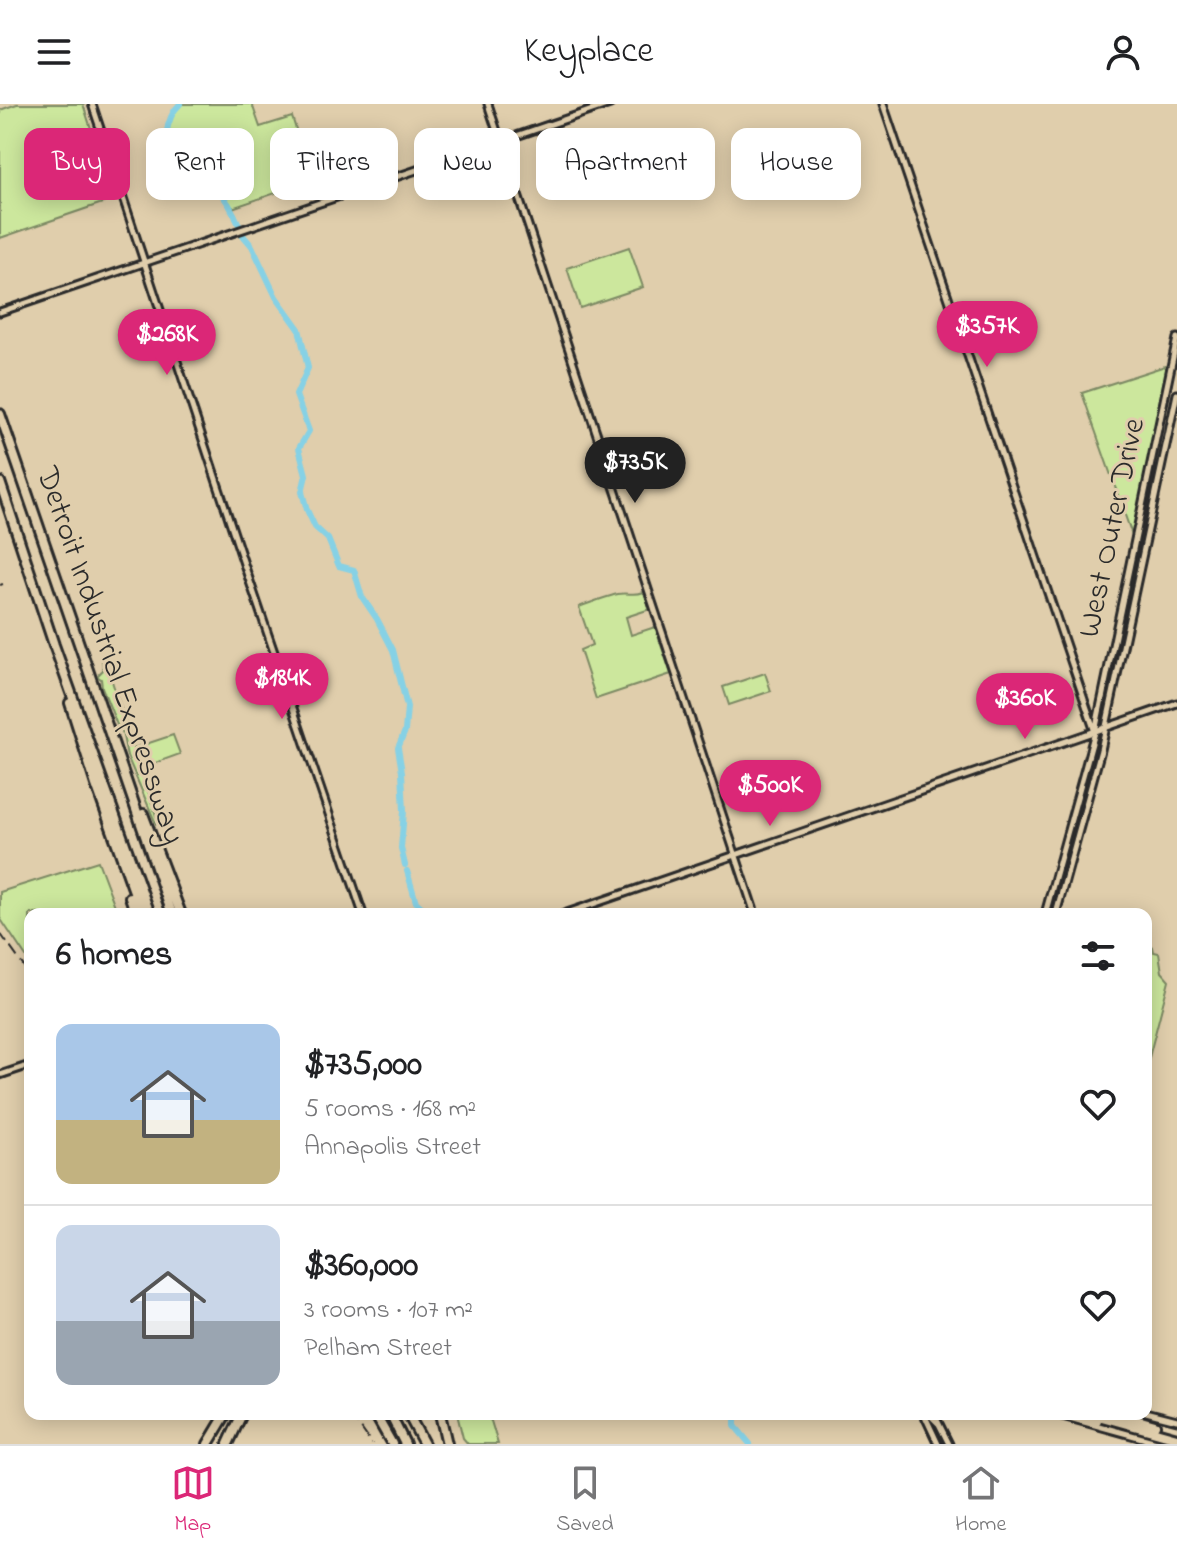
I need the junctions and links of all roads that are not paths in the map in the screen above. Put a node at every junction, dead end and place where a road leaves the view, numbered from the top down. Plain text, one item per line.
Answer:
1 (92, 104) edge
2 (488, 104) edge
3 (610, 104) edge
4 (883, 104) edge
5 (496, 128) edge
6 (520, 135) edge
7 (414, 171) edge
8 (519, 200) edge
9 (145, 263) junction
10 (0, 312) edge
11 (1177, 338) edge
12 (1177, 394) edge
13 (0, 414) edge
14 (1150, 469) junction
15 (1160, 471) junction
16 (0, 482) edge
17 (54, 645) junction
18 (1109, 660) junction
19 (1120, 662) junction
20 (98, 699) junction
21 (1177, 703) edge
22 (1099, 710) junction
23 (1109, 712) junction
24 (1106, 728) junction
25 (1095, 732) junction
26 (1089, 752) junction
27 (1099, 755) junction
28 (96, 785) junction
29 (736, 855) junction
30 (134, 908) edge
31 (140, 908) edge
32 (148, 908) edge
33 (170, 908) edge
34 (179, 908) edge
35 (361, 908) edge
36 (581, 908) edge
37 (753, 908) edge
38 (1047, 908) edge
39 (1058, 908) edge
40 (24, 1067) edge
41 (0, 1075) edge
42 (1152, 1414) edge
43 (222, 1420) edge
44 (239, 1420) edge
45 (244, 1420) edge
46 (381, 1420) edge
47 (393, 1420) edge
48 (411, 1420) edge
49 (444, 1420) edge
50 (930, 1420) edge
51 (936, 1420) edge
52 (1077, 1420) edge
53 (1099, 1420) edge
54 (1114, 1420) edge
55 (1134, 1420) edge
56 (1177, 1420) edge
57 (235, 1430) junction
58 (1153, 1430) junction
59 (932, 1433) junction
60 (1177, 1435) edge
61 (208, 1444) edge
62 (228, 1444) edge
63 (395, 1444) edge
64 (405, 1444) edge
65 (424, 1444) edge
66 (449, 1444) edge
67 (938, 1444) edge
68 (947, 1444) edge
69 (1164, 1444) edge

1 - 9 street
2 - 5 street
3 - 6 street
4 - 25 street
7 - 9 street
8 - 29 street
9 - 10 street
9 - 35 street
11 - 14 street, West Outer Drive
12 - 15 street, West Outer Drive
13 - 20 highway, Detroit Industrial Expressway
14 - 15 street
14 - 18 street, West Outer Drive
15 - 19 street, West Outer Drive
16 - 17 highway, Detroit Industrial Expressway
17 - 28 highway
17 - 32 highway, Detroit Industrial Expressway
18 - 19 street
18 - 22 street, West Outer Drive
19 - 23 street, West Outer Drive
20 - 33 highway, Detroit Industrial Expressway
20 - 34 highway
21 - 24 street
22 - 23 street
22 - 25 street, West Outer Drive
23 - 24 street, West Outer Drive
24 - 25 street
24 - 27 street, West Outer Drive
25 - 26 street, West Outer Drive
25 - 29 street
26 - 27 street
26 - 38 street, West Outer Drive
27 - 39 street, West Outer Drive
28 - 30 highway
28 - 31 highway
29 - 36 street
29 - 37 street
40 - 41 street
42 - 56 street
43 - 61 highway
44 - 57 highway
45 - 57 highway
46 - 63 highway
47 - 64 highway
48 - 65 highway
49 - 66 highway
50 - 59 street
51 - 68 street
52 - 69 street
53 - 58 highway
54 - 58 highway
55 - 60 highway
57 - 62 highway
58 - 60 highway
59 - 67 street
59 - 68 street

